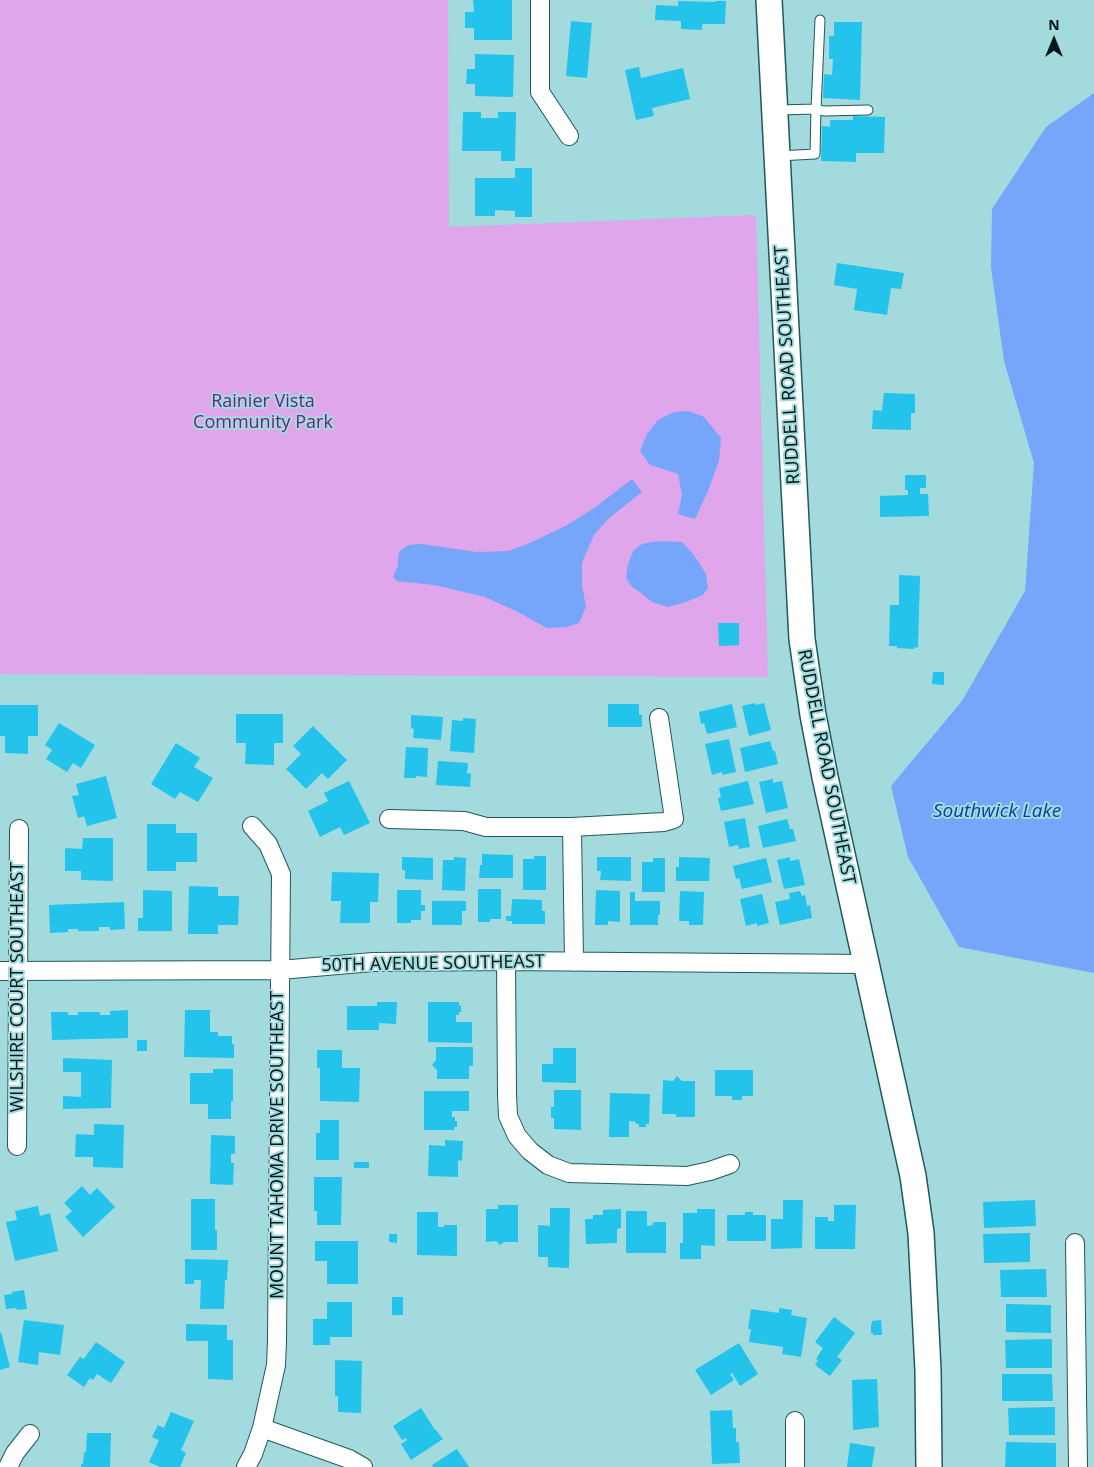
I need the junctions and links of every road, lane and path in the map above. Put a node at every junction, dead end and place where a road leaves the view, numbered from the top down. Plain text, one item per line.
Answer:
1 (540, 0) edge
2 (769, 0) edge
3 (820, 20) dead end
4 (816, 109) junction
5 (775, 110) junction
6 (868, 110) dead end
7 (569, 136) dead end
8 (777, 156) junction
9 (660, 718) dead end
10 (389, 819) dead end
11 (252, 826) dead end
12 (572, 826) junction
13 (19, 828) dead end
14 (506, 961) junction
15 (574, 962) junction
16 (865, 964) junction
17 (280, 970) junction
18 (0, 971) edge
19 (18, 971) junction
20 (17, 1146) dead end
21 (730, 1164) dead end
22 (1075, 1242) dead end
23 (795, 1421) dead end
24 (262, 1428) junction
25 (30, 1434) dead end
26 (8, 1467) edge
27 (246, 1467) edge
28 (363, 1467) edge
29 (795, 1467) edge
30 (929, 1467) edge
31 (1078, 1467) edge

1 - 7 street
2 - 5 main road, RUDDELL ROAD SOUTHEAST
3 - 4 lane
4 - 5 lane
4 - 6 lane
4 - 8 lane
5 - 8 main road, RUDDELL ROAD SOUTHEAST
8 - 16 main road, RUDDELL ROAD SOUTHEAST
9 - 12 street
10 - 12 street
11 - 17 street, MOUNT TAHOMA DRIVE SOUTHEAST
12 - 15 street
13 - 19 street, WILSHIRE COURT SOUTHEAST
14 - 15 street, 50TH AVENUE SOUTHEAST
14 - 17 street, 50TH AVENUE SOUTHEAST
14 - 21 street
15 - 16 street, 50TH AVENUE SOUTHEAST
16 - 30 main road, RUDDELL ROAD SOUTHEAST
17 - 19 street, 50TH AVENUE SOUTHEAST
17 - 24 street, MOUNT TAHOMA DRIVE SOUTHEAST
18 - 19 street, 50TH AVENUE SOUTHEAST
19 - 20 street, WILSHIRE COURT SOUTHEAST
22 - 31 street
23 - 29 street
24 - 27 street, MOUNT TAHOMA DRIVE SOUTHEAST
24 - 28 street
25 - 26 street

